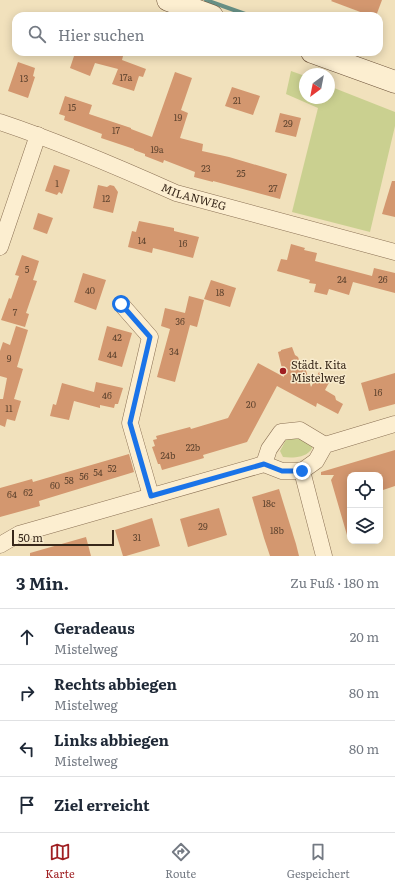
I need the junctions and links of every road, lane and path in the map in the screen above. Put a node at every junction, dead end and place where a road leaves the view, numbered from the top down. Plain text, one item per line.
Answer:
1 (168, 0) edge
2 (201, 12) edge
3 (323, 56) edge
4 (395, 82) edge
5 (0, 122) edge
6 (38, 135) junction
7 (0, 247) edge
8 (395, 252) edge
9 (121, 304) dead end
10 (395, 424) edge
11 (325, 445) junction
12 (264, 464) junction
13 (302, 471) junction
14 (151, 496) junction
15 (0, 545) edge
16 (324, 556) edge

1 - 2 main road
3 - 4 main road
5 - 6 street, MILANWEG
6 - 7 street
6 - 8 street, MILANWEG
9 - 14 street
10 - 11 street
11 - 12 street
11 - 13 street
12 - 13 street
12 - 14 street
13 - 16 street
14 - 15 street

